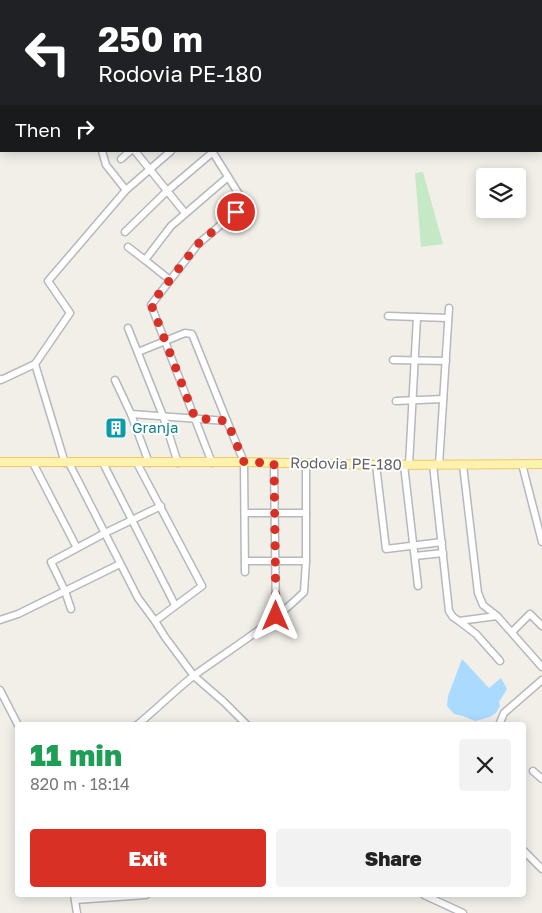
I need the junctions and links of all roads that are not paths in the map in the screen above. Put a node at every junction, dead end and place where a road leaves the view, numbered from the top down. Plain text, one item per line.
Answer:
1 (102, 152) edge
2 (129, 152) edge
3 (136, 152) edge
4 (170, 152) edge
5 (212, 152) edge
6 (121, 159) dead end
7 (150, 170) junction
8 (228, 177) junction
9 (126, 190) junction
10 (167, 191) junction
11 (185, 213) junction
12 (125, 232) dead end
13 (128, 247) dead end
14 (145, 260) junction
15 (170, 280) junction
16 (449, 308) dead end
17 (388, 316) dead end
18 (417, 317) junction
19 (448, 318) junction
20 (128, 328) dead end
21 (165, 340) junction
22 (138, 352) junction
23 (393, 360) dead end
24 (415, 360) junction
25 (446, 361) junction
26 (35, 364) junction
27 (0, 379) edge
28 (115, 380) dead end
29 (443, 399) junction
30 (396, 401) dead end
31 (413, 401) junction
32 (131, 414) junction
33 (163, 416) junction
34 (195, 418) junction
35 (227, 421) junction
36 (0, 462) edge
37 (244, 462) junction
38 (33, 463) junction
39 (67, 463) junction
40 (103, 463) junction
41 (137, 463) junction
42 (149, 463) junction
43 (178, 463) junction
44 (212, 463) junction
45 (274, 463) junction
46 (306, 464) junction
47 (522, 464) junction
48 (542, 464) edge
49 (376, 465) junction
50 (407, 465) junction
51 (436, 465) junction
52 (463, 465) junction
53 (161, 506) junction
54 (275, 512) junction
55 (245, 513) junction
56 (306, 513) junction
57 (538, 516) edge
58 (131, 520) junction
59 (105, 533) junction
60 (442, 542) junction
61 (542, 542) edge
62 (414, 546) junction
63 (77, 548) junction
64 (443, 553) junction
65 (415, 556) junction
66 (245, 561) junction
67 (306, 561) junction
68 (276, 562) junction
69 (120, 564) junction
70 (245, 572) dead end
71 (418, 586) dead end
72 (66, 591) junction
73 (175, 605) junction
74 (71, 609) dead end
75 (276, 616) junction
76 (497, 616) junction
77 (0, 620) edge
78 (155, 621) junction
79 (459, 621) junction
80 (542, 626) edge
81 (512, 632) junction
82 (500, 661) dead end
83 (542, 667) edge
84 (194, 676) junction
85 (542, 680) edge
86 (0, 690) edge
87 (16, 722) edge
88 (140, 722) edge
89 (245, 722) edge
90 (500, 722) edge
91 (532, 771) dead end
92 (542, 779) edge
93 (526, 853) edge
94 (542, 870) edge
95 (99, 897) edge
96 (428, 897) edge
97 (75, 898) edge
98 (452, 910) edge
99 (77, 913) edge
100 (463, 913) edge

1 - 9 street
2 - 6 street
3 - 7 street
4 - 7 street
5 - 8 street
5 - 10 street
7 - 9 street
7 - 10 street
8 - 11 street
8 - 15 street
9 - 26 street
10 - 11 street
10 - 12 street
11 - 14 street
13 - 14 street
14 - 15 street
15 - 21 street
16 - 19 street
17 - 18 street
18 - 19 street
18 - 24 street
19 - 25 street
20 - 22 street
21 - 22 street
21 - 34 street
21 - 35 street
22 - 33 street
23 - 24 street
24 - 25 street
24 - 31 street
25 - 29 street
26 - 27 street
26 - 39 street
28 - 32 street
29 - 31 street
29 - 51 street
30 - 31 street
31 - 50 street
32 - 33 street
32 - 42 street
33 - 34 street
33 - 43 street
34 - 35 street
34 - 44 street
35 - 37 street
36 - 38 main road, Rodovia PE-180
37 - 44 main road, Rodovia PE-180
37 - 45 main road, Rodovia PE-180
37 - 55 street
38 - 39 main road, Rodovia PE-180
38 - 63 street
39 - 40 main road, Rodovia PE-180
39 - 59 street
40 - 41 main road, Rodovia PE-180
40 - 58 street
41 - 42 main road, Rodovia PE-180
41 - 53 street
42 - 43 main road, Rodovia PE-180
43 - 44 main road, Rodovia PE-180
45 - 46 main road, Rodovia PE-180
45 - 54 street
46 - 49 main road, Rodovia PE-180
46 - 56 street
47 - 48 main road, Rodovia PE-180
47 - 52 main road, Rodovia PE-180
47 - 57 street
49 - 50 main road, Rodovia PE-180
49 - 62 street
50 - 51 main road, Rodovia PE-180
50 - 62 street
51 - 52 main road, Rodovia PE-180
51 - 60 street
52 - 76 street
53 - 58 street
53 - 73 street
54 - 55 street
54 - 56 street
54 - 68 street
55 - 66 street
56 - 67 street
57 - 61 street
58 - 59 street
58 - 73 street
59 - 63 street
59 - 69 street
60 - 62 street
60 - 64 street
62 - 65 street
63 - 72 street
64 - 65 street
64 - 79 street
65 - 71 street
66 - 68 street
66 - 70 street
67 - 68 street
67 - 75 street
68 - 75 street
69 - 72 street
69 - 78 street
72 - 74 street
72 - 77 street
73 - 78 street
75 - 84 street
76 - 79 street
76 - 81 street
78 - 84 street
79 - 82 street
80 - 81 street
81 - 83 street
84 - 88 street
84 - 89 street
85 - 90 street
86 - 87 street
91 - 92 street
93 - 94 street
95 - 97 street
96 - 98 street
97 - 99 street
98 - 100 street

